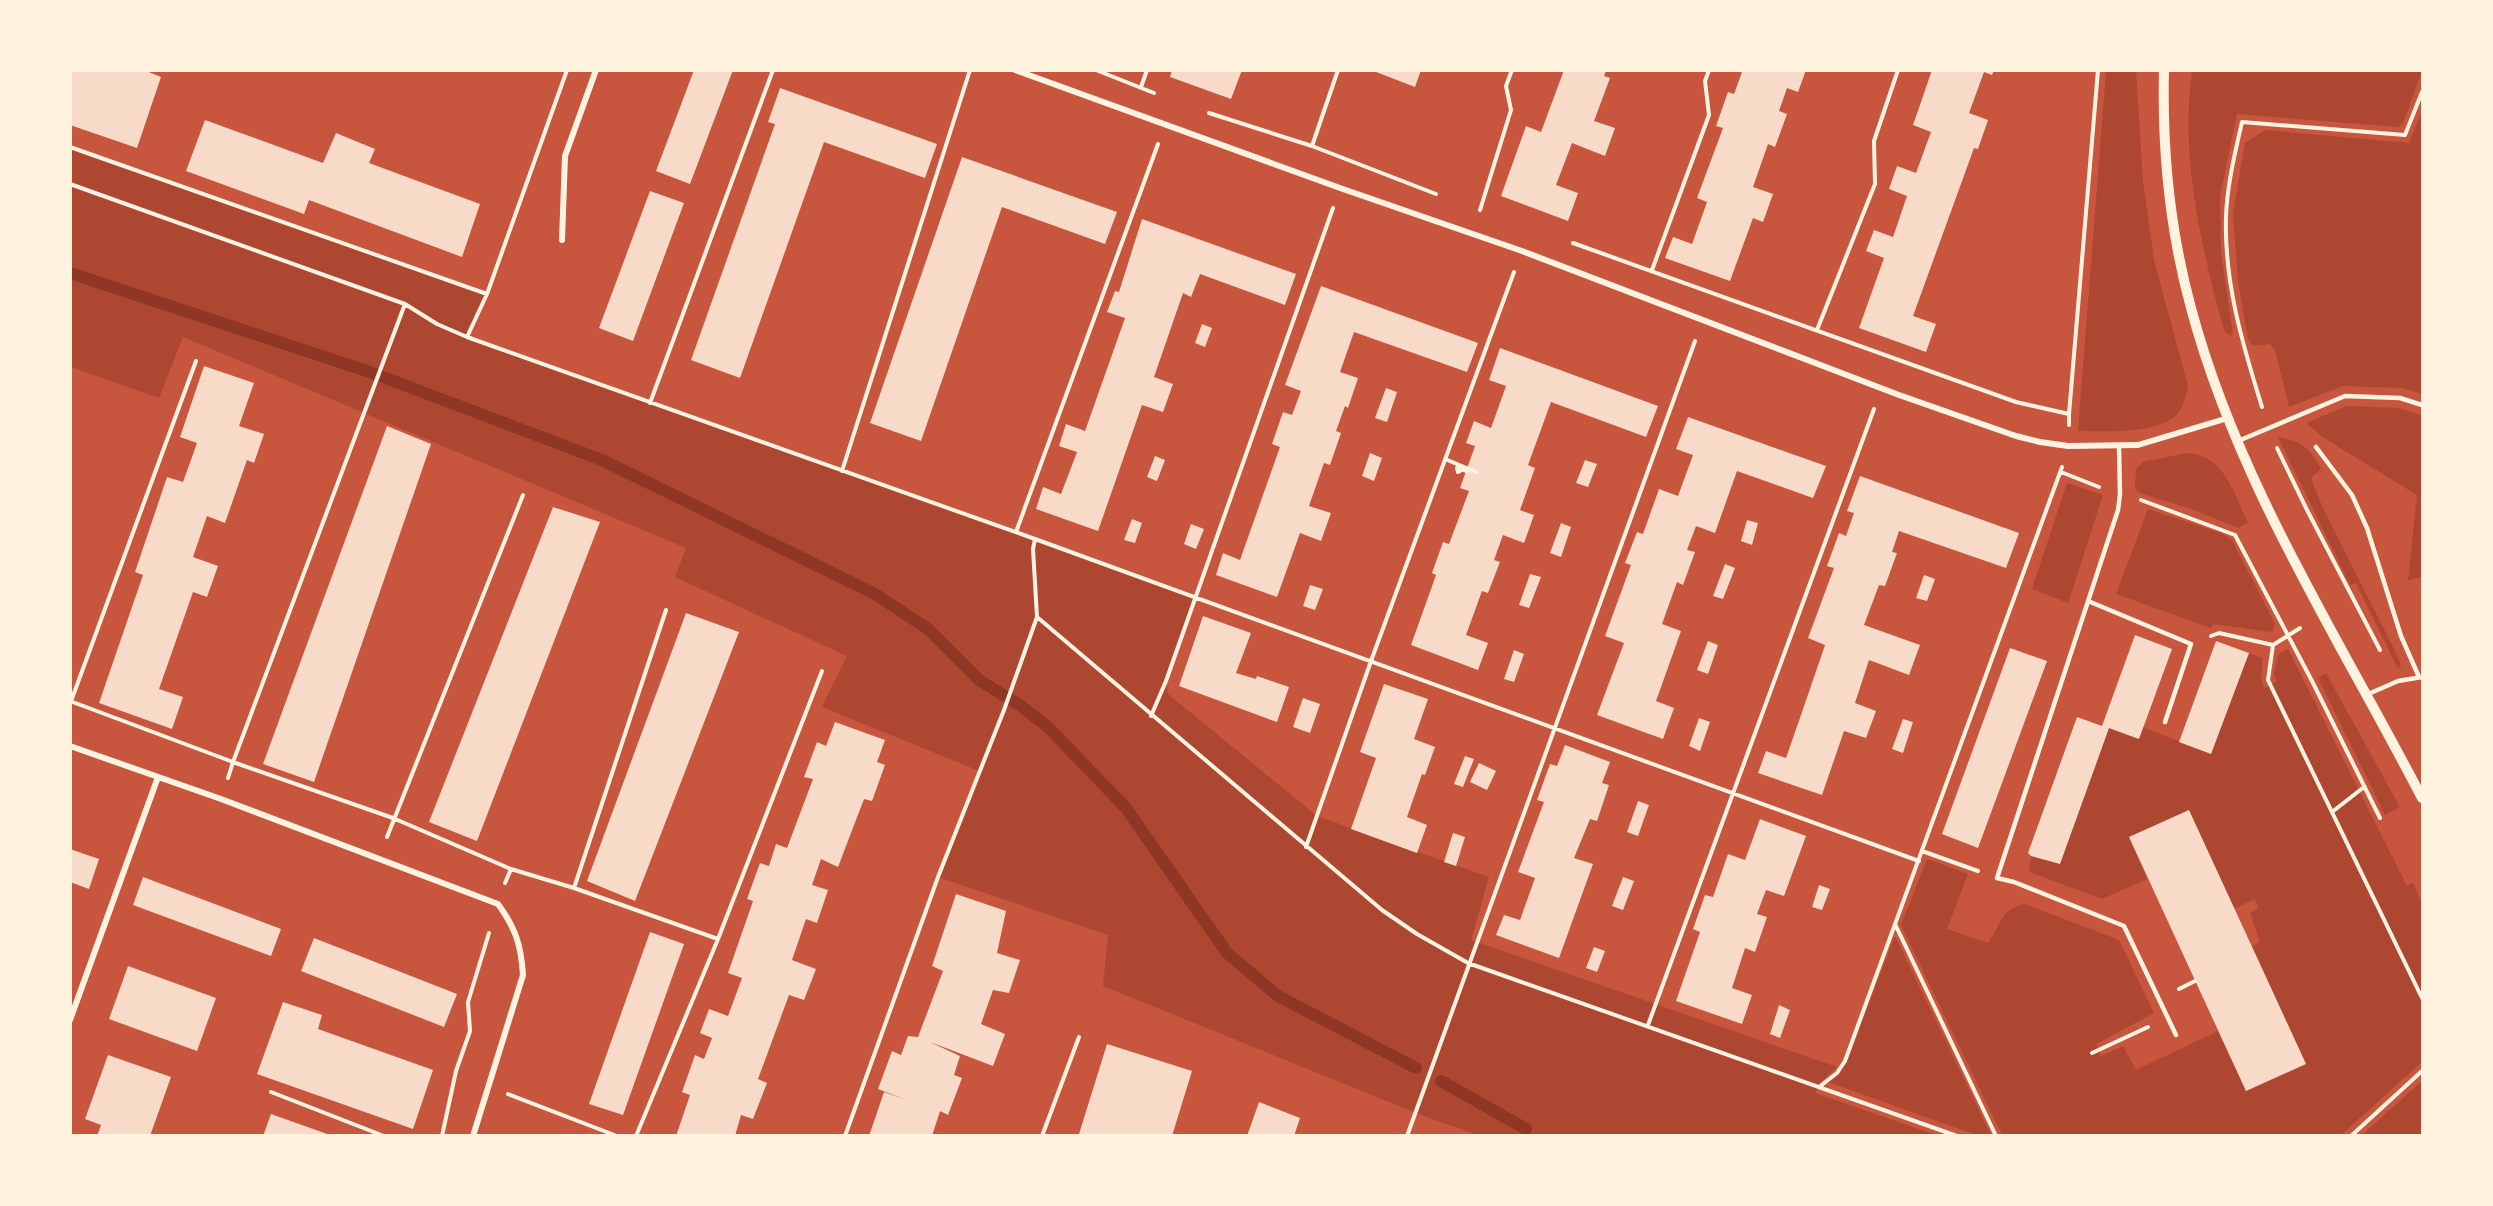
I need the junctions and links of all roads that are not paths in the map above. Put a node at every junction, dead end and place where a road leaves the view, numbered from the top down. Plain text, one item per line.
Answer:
1 (596, 70) edge
2 (1015, 70) edge
3 (2164, 70) edge
4 (562, 240) dead end
5 (2422, 405) edge
6 (2228, 418) junction
7 (2238, 441) junction
8 (2119, 446) junction
9 (2316, 447) dead end
10 (2088, 601) junction
11 (2421, 677) edge
12 (2366, 695) junction
13 (2165, 722) dead end
14 (70, 746) edge
15 (158, 777) junction
16 (2422, 798) edge
17 (70, 1020) edge
18 (2176, 1035) dead end
19 (473, 1136) edge

1 - 4 street
2 - 8 street
3 - 6 street
5 - 7 lane
6 - 7 street
6 - 8 street
7 - 12 street
8 - 10 lane
9 - 11 lane
10 - 13 lane
10 - 18 lane
11 - 12 lane
12 - 16 street
14 - 15 street
15 - 17 street
15 - 19 street

